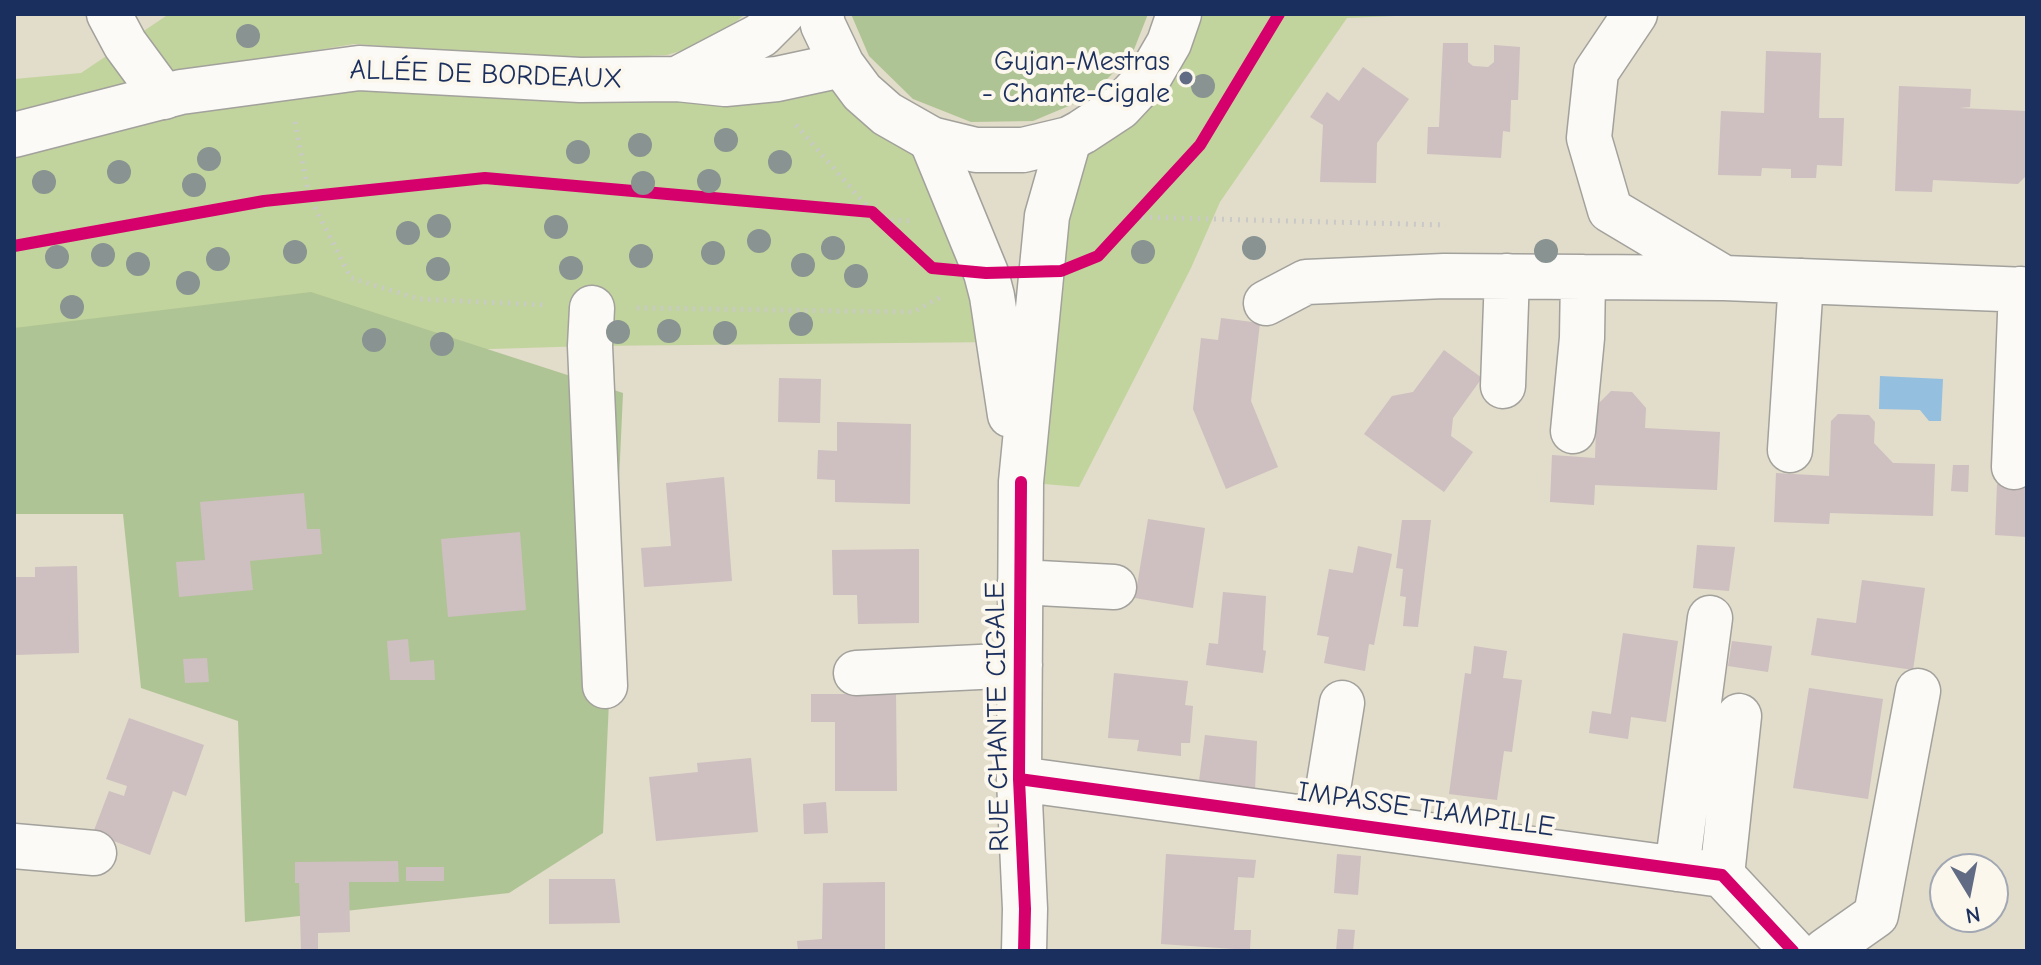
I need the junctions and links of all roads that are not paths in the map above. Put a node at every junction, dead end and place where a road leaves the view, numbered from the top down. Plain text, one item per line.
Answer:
1 (109, 14) edge
2 (782, 14) edge
3 (821, 14) edge
4 (1179, 14) edge
5 (1635, 14) edge
6 (842, 65) junction
7 (677, 79) junction
8 (164, 97) junction
9 (14, 135) edge
10 (931, 139) junction
11 (1069, 139) junction
12 (1507, 276) junction
13 (1583, 277) junction
14 (1724, 278) junction
15 (1801, 281) junction
16 (2024, 290) edge
17 (1266, 303) dead end
18 (592, 308) dead end
19 (1503, 386) dead end
20 (1573, 431) dead end
21 (1790, 450) dead end
22 (2014, 467) dead end
23 (1021, 482) junction
24 (1020, 582) junction
25 (1114, 587) dead end
26 (1710, 618) dead end
27 (1020, 665) junction
28 (856, 673) dead end
29 (605, 686) dead end
30 (1918, 691) dead end
31 (1342, 703) dead end
32 (1739, 716) dead end
33 (1019, 779) junction
34 (1323, 820) junction
35 (14, 846) edge
36 (94, 853) dead end
37 (1677, 869) junction
38 (1722, 875) junction
39 (1024, 951) edge
40 (1793, 951) edge
41 (1825, 951) edge

1 - 8 street
2 - 7 street, ALLÉE DE BORDEAUX
3 - 6 street
4 - 11 street
5 - 14 street
6 - 7 street, ALLÉE DE BORDEAUX
6 - 10 street
7 - 8 street, ALLÉE DE BORDEAUX
8 - 9 street, ALLÉE DE BORDEAUX
10 - 11 street
10 - 23 street, RUE CHANTE CIGALE
11 - 23 street, RUE CHANTE CIGALE
12 - 13 street
12 - 17 street
12 - 19 street
13 - 14 street
13 - 20 street
14 - 15 street
15 - 16 street
15 - 21 street
16 - 22 street
18 - 29 street
23 - 24 street, RUE CHANTE CIGALE
24 - 25 street
24 - 27 street, RUE CHANTE CIGALE
26 - 37 street
27 - 28 street
27 - 33 street, RUE CHANTE CIGALE
30 - 41 street
31 - 34 street
32 - 38 street
33 - 34 street, IMPASSE TIAMPILLE
33 - 39 street, RUE CHANTE CIGALE
34 - 37 street, IMPASSE TIAMPILLE
35 - 36 street
37 - 38 street, IMPASSE TIAMPILLE
38 - 40 street

